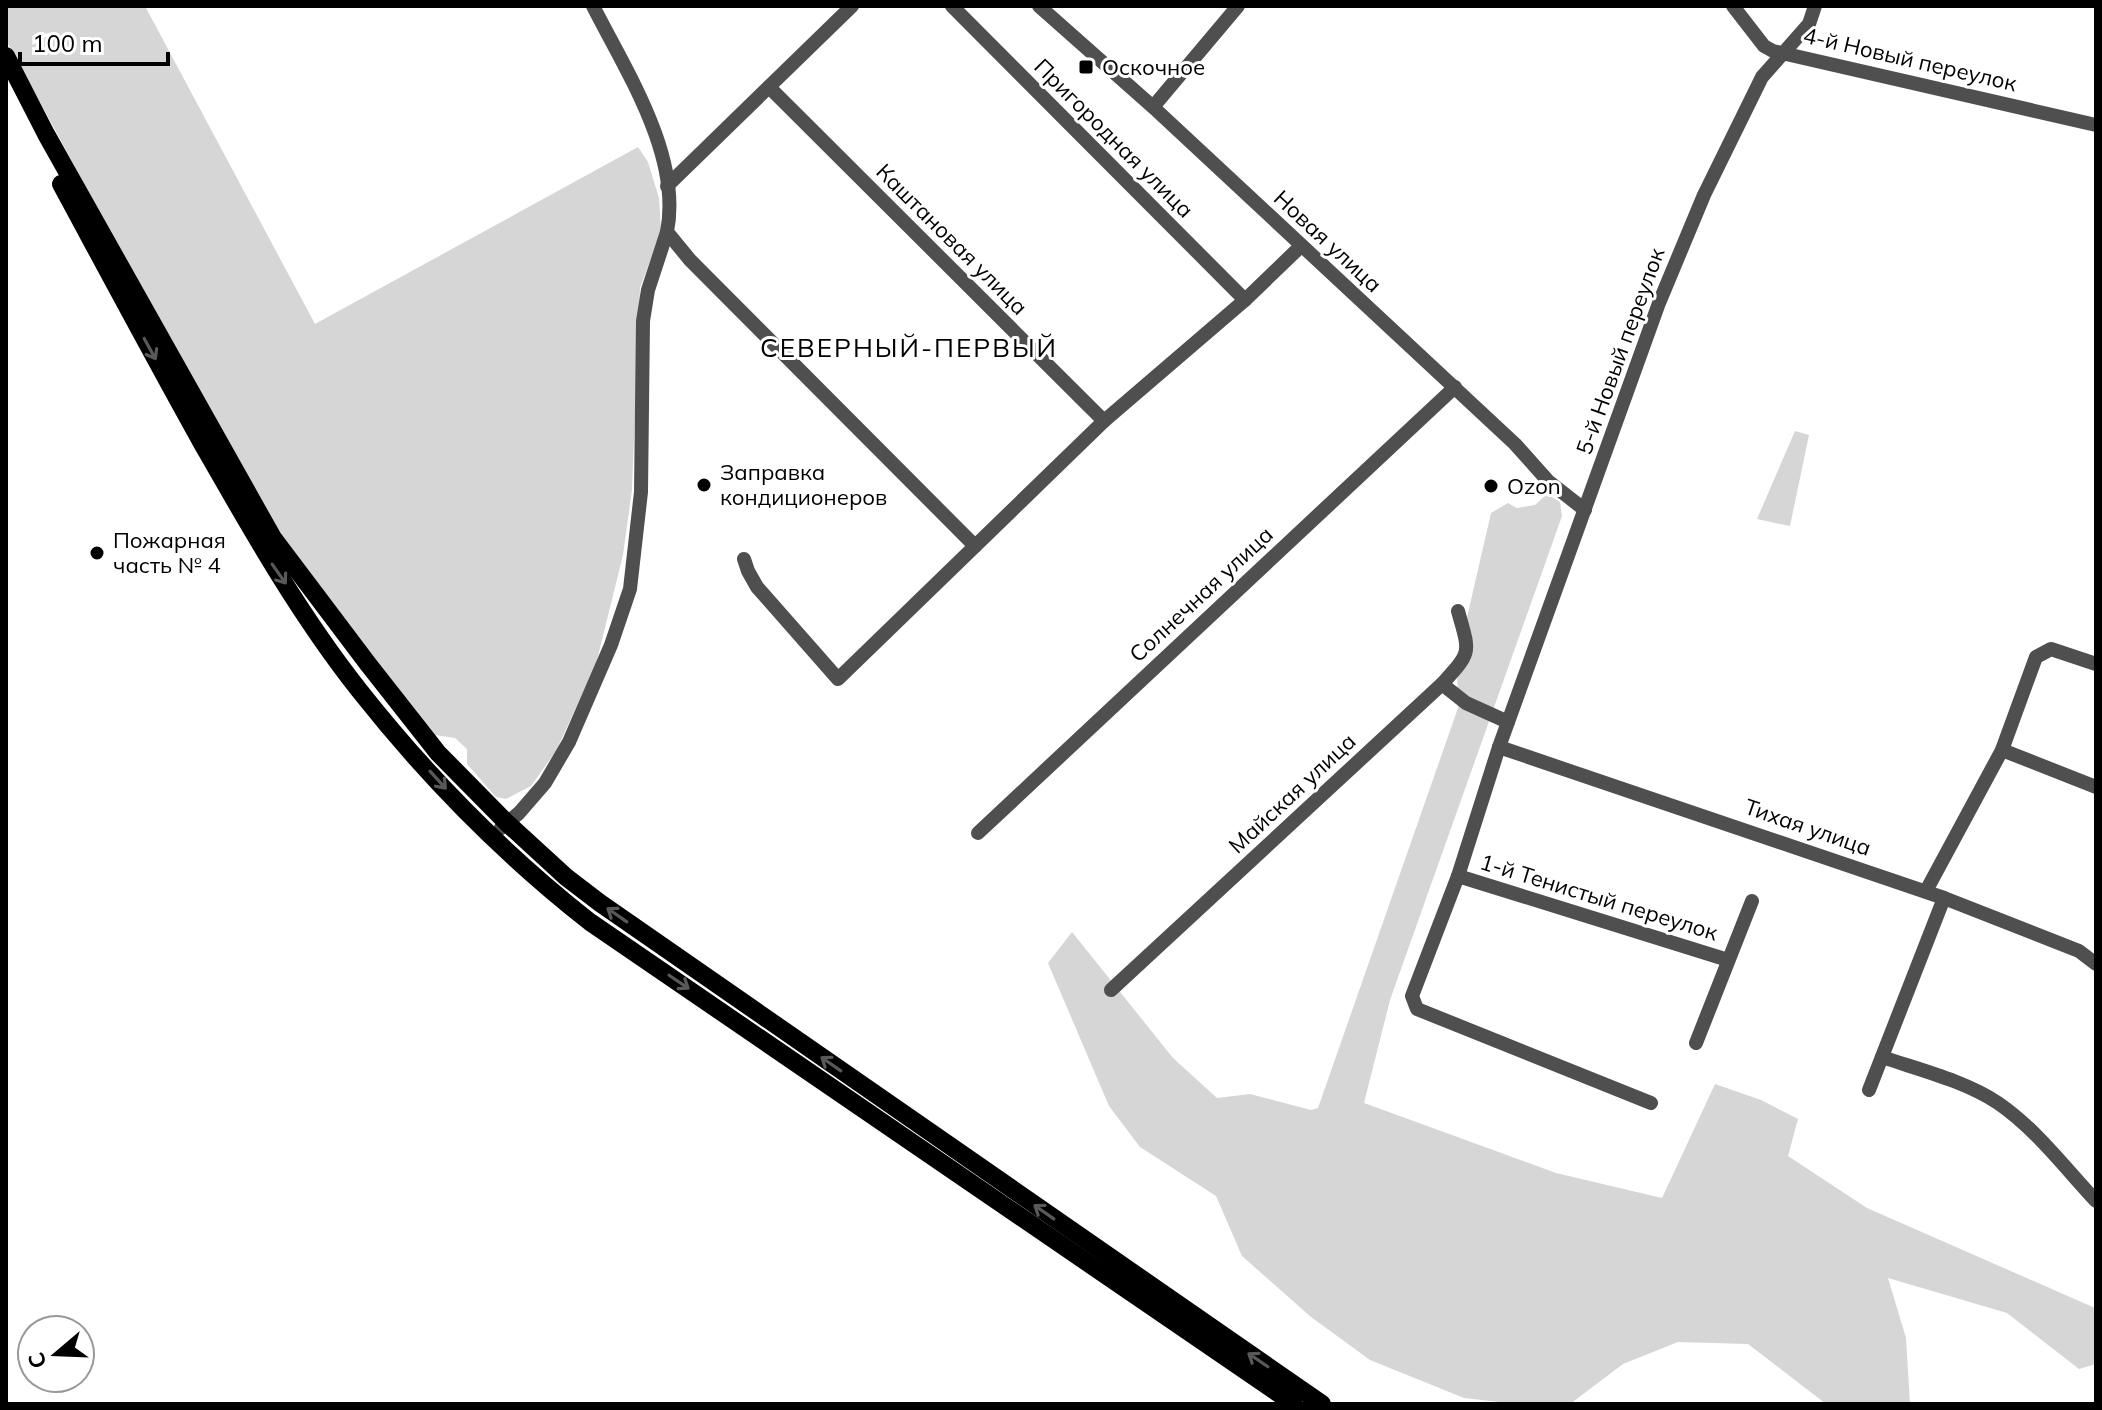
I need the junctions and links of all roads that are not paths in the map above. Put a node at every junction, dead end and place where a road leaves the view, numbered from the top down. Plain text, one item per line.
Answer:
1 (852, 6) edge
2 (952, 6) edge
3 (1039, 6) edge
4 (1216, 6) edge
5 (1733, 6) edge
6 (1815, 6) edge
7 (598, 9) edge
8 (1234, 11) edge
9 (1785, 54) junction
10 (6, 56) edge
11 (6, 83) edge
12 (769, 87) junction
13 (1153, 107) junction
14 (2096, 125) edge
15 (667, 186) junction
16 (667, 232) junction
17 (1301, 246) junction
18 (1245, 300) junction
19 (1455, 387) junction
20 (1104, 421) junction
21 (1585, 510) junction
22 (975, 546) junction
23 (744, 559) dead end
24 (1458, 611) dead end
25 (2096, 664) edge
26 (1442, 684) junction
27 (1508, 722) junction
28 (1499, 747) junction
29 (2002, 750) junction
30 (2096, 787) edge
31 (507, 823) junction
32 (978, 833) dead end
33 (491, 835) junction
34 (1458, 876) junction
35 (1926, 891) junction
36 (1944, 898) junction
37 (1752, 901) dead end
38 (1728, 960) junction
39 (2096, 964) edge
40 (1111, 990) dead end
41 (1696, 1043) dead end
42 (1882, 1057) junction
43 (1869, 1090) dead end
44 (1651, 1103) dead end
45 (2096, 1201) edge
46 (1294, 1404) edge
47 (1322, 1404) edge

1 - 12 street
2 - 18 street, Пригородная улица
3 - 13 street, Новая улица
4 - 8 street
5 - 9 street, 4-й Новый переулок
6 - 9 street, 5-й Новый переулок
7 - 15 street
8 - 13 street
9 - 14 street, 4-й Новый переулок
9 - 21 street, 5-й Новый переулок
10 - 31 main road
11 -> 33 main road
12 - 15 street
12 - 20 street, Каштановая улица
13 - 17 street, Новая улица
15 - 16 street
16 - 22 street
16 - 31 street
17 - 18 street
17 - 19 street, Новая улица
18 - 20 street
19 - 21 street, Новая улица
19 - 32 street, Солнечная улица
20 - 22 street
21 - 27 street, 5-й Новый переулок
22 - 23 street
24 - 26 street, Майская улица
25 - 29 street
26 - 27 street
26 - 40 street, Майская улица
27 - 28 street, 5-й Новый переулок
28 - 34 street, 5-й Новый переулок
28 - 35 street, Тихая улица
29 - 30 street
29 - 35 street
31 - 33 street
47 -> 31 main road
33 -> 46 main road
34 - 38 street, 1-й Тенистый переулок
34 - 44 street, 5-й Новый переулок
35 - 36 street, Тихая улица
36 - 39 street, Тихая улица
36 - 42 street
37 - 38 street
38 - 41 street
42 - 43 street
42 - 45 street

